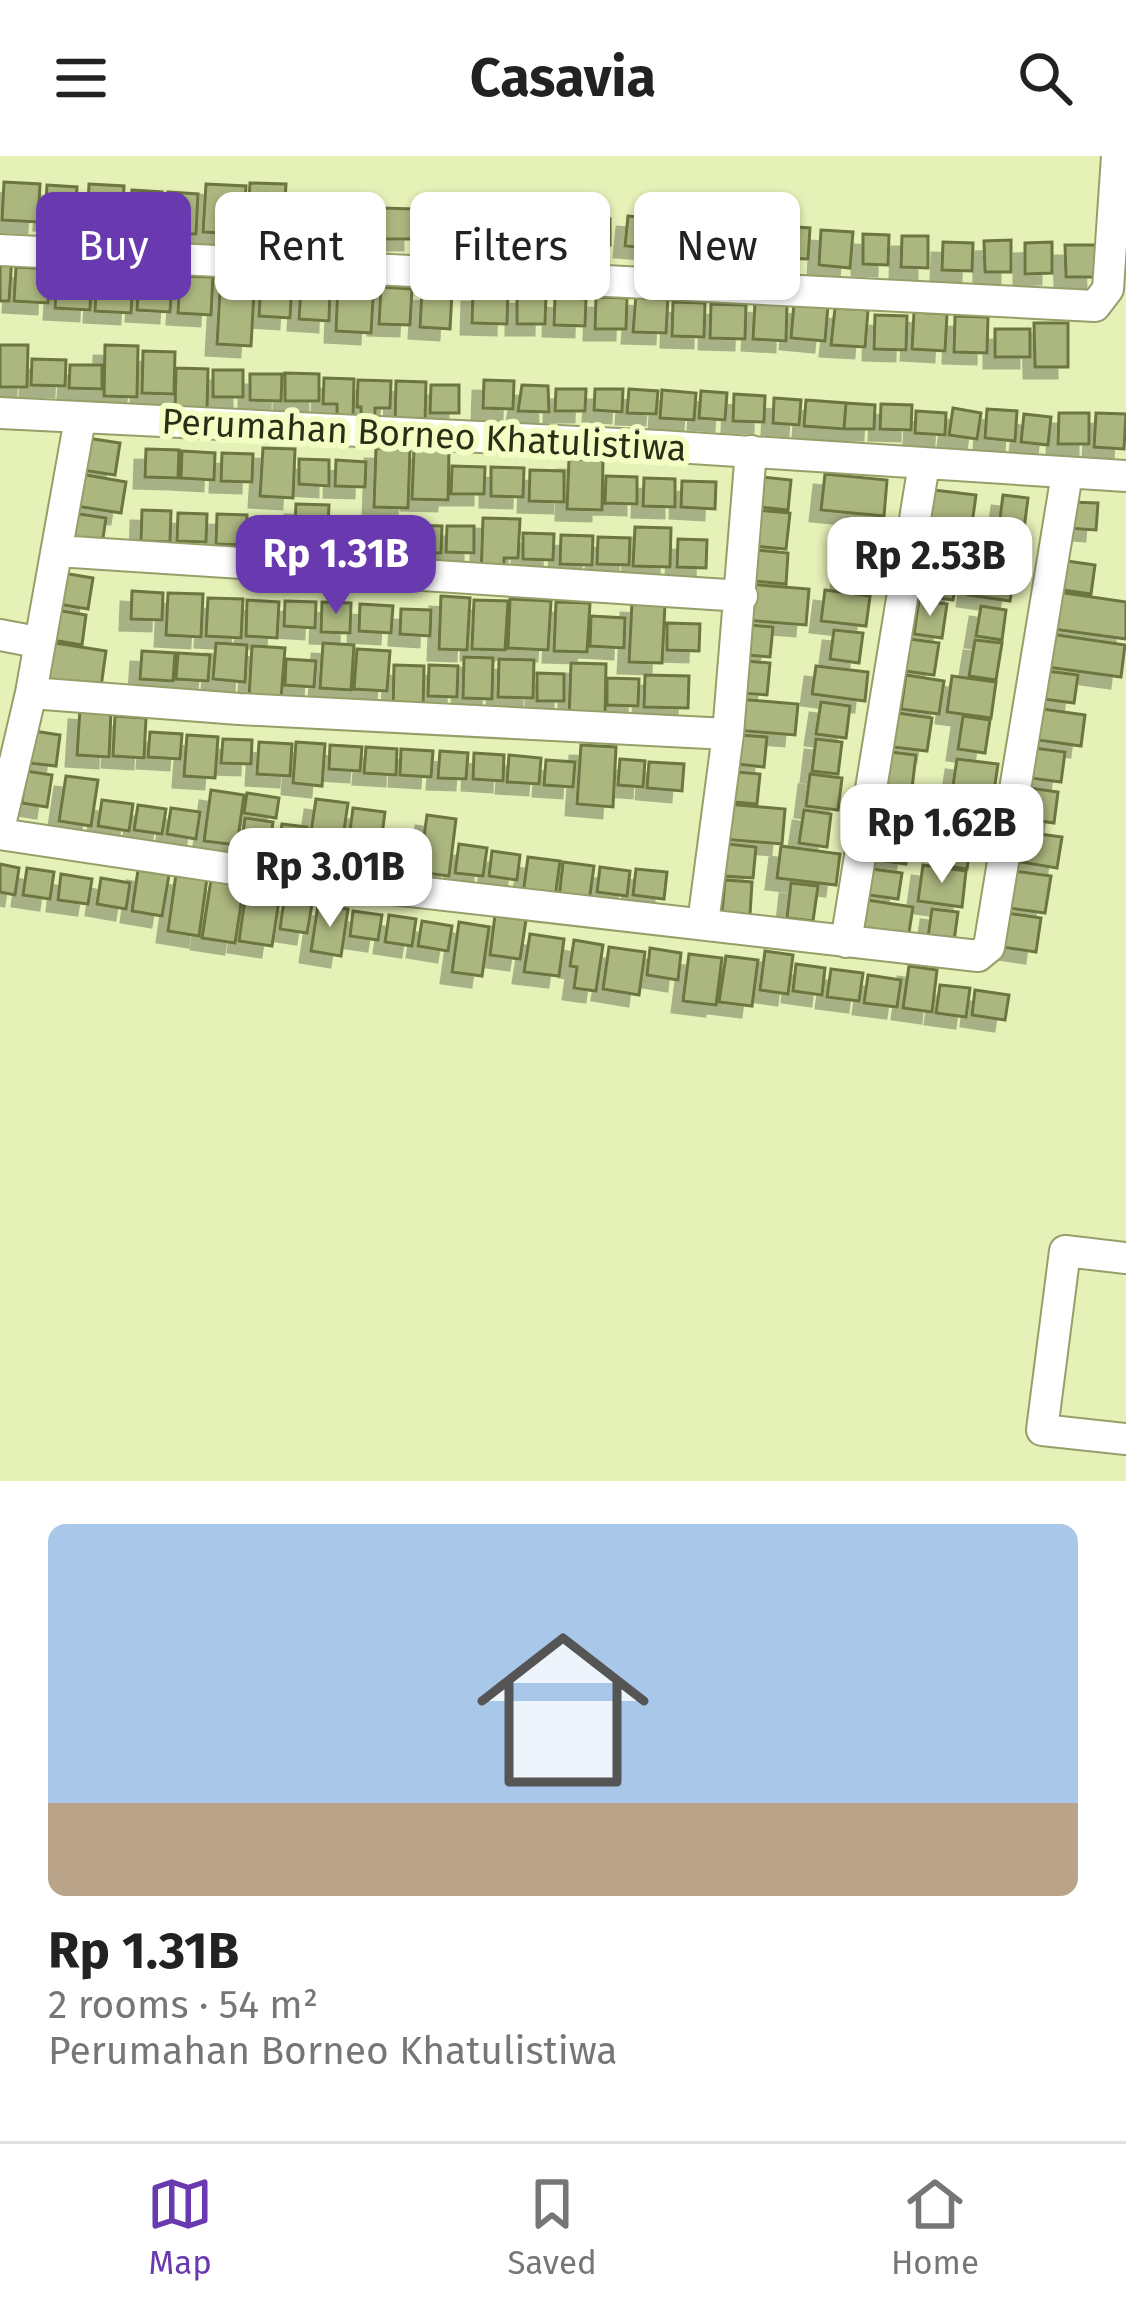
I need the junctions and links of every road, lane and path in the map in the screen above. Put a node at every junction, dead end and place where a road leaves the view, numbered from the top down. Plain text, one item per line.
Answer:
1 (1117, 156) edge
2 (0, 250) edge
3 (0, 413) edge
4 (80, 419) junction
5 (751, 451) junction
6 (924, 464) junction
7 (1067, 474) junction
8 (1126, 476) edge
9 (57, 551) junction
10 (742, 596) junction
11 (0, 635) edge
12 (37, 643) junction
13 (31, 693) junction
14 (728, 734) junction
15 (0, 829) edge
16 (703, 922) junction
17 (847, 942) junction
18 (1126, 1258) edge
19 (1126, 1439) edge

1 - 2 street
3 - 4 street, Perumahan Borneo Khatulistiwa
4 - 5 street, Perumahan Borneo Khatulistiwa
4 - 9 street
5 - 6 street, Perumahan Borneo Khatulistiwa
5 - 10 street
6 - 7 street, Perumahan Borneo Khatulistiwa
6 - 17 street
7 - 8 street, Perumahan Borneo Khatulistiwa
7 - 17 street
9 - 10 street
9 - 12 street
10 - 14 street
11 - 12 street
12 - 13 street
13 - 14 street
13 - 15 street
14 - 16 street
15 - 16 street
16 - 17 street
18 - 19 street

